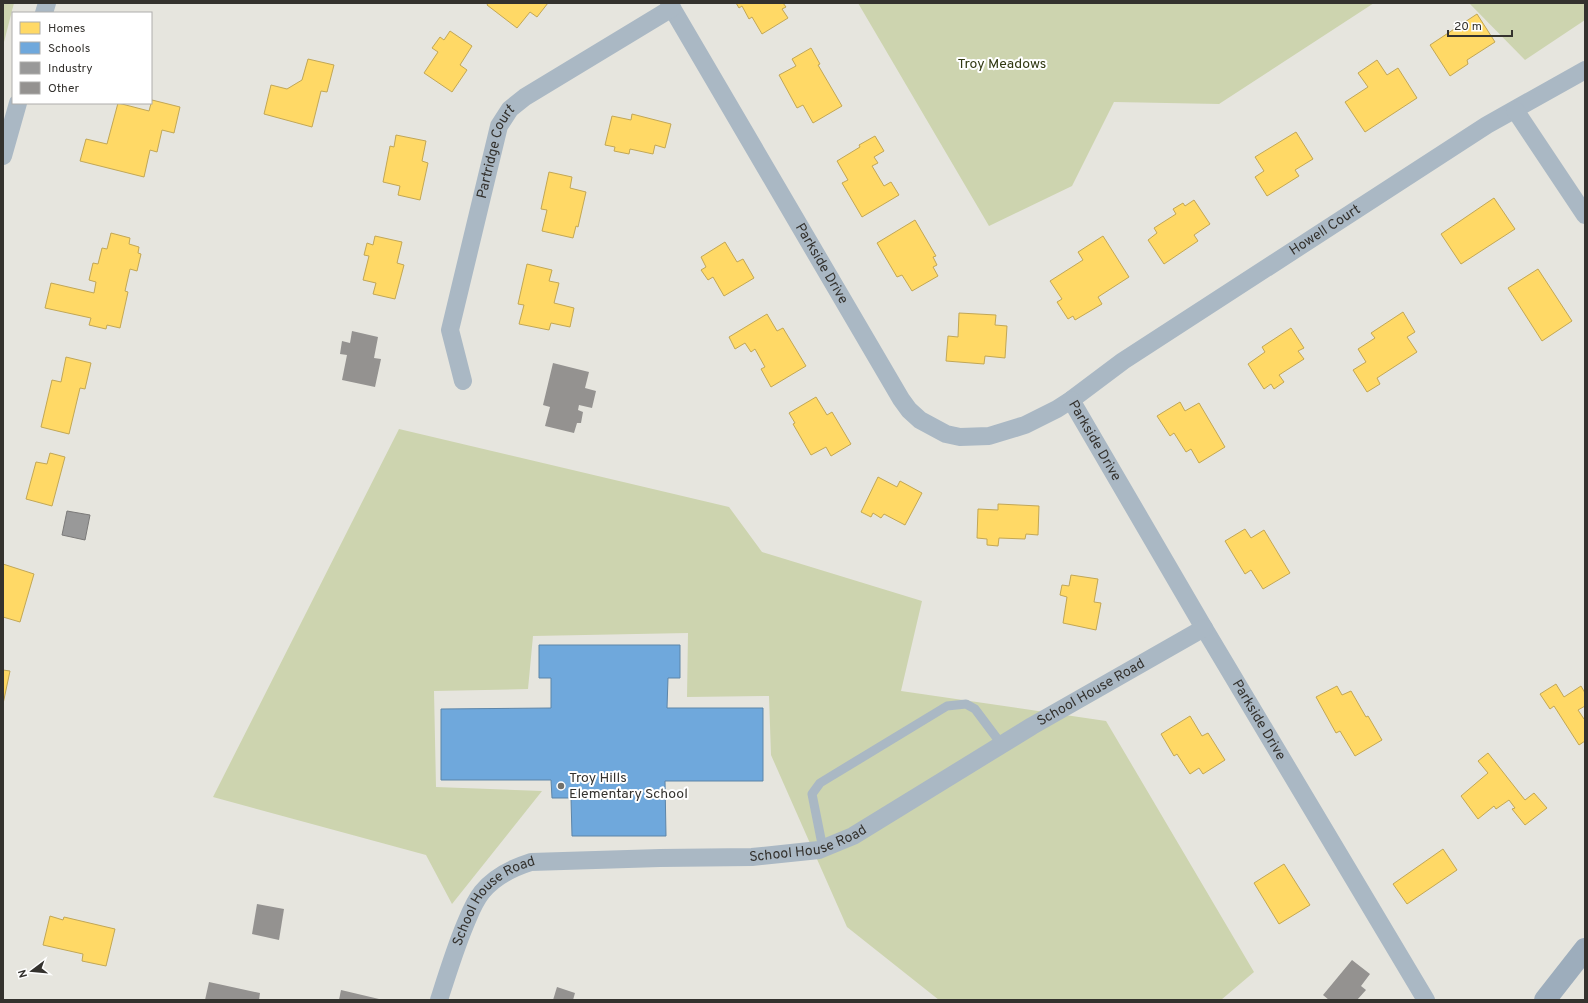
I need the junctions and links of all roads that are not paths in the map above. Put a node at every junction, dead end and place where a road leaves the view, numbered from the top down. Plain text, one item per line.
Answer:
1 (670, 6) edge
2 (1585, 70) edge
3 (18, 104) edge
4 (1515, 110) junction
5 (7, 127) edge
6 (3, 156) edge
7 (1585, 215) edge
8 (463, 381) dead end
9 (1071, 400) junction
10 (1204, 628) junction
11 (1002, 745) junction
12 (823, 848) junction
13 (1585, 949) edge
14 (439, 1000) edge
15 (1426, 1000) edge
16 (1545, 1000) edge

1 - 8 street, Partridge Court
1 - 9 street, Parkside Drive
2 - 4 street, Howell Court
3 - 5 street
4 - 7 street
4 - 9 street, Howell Court
5 - 6 street
9 - 10 street, Parkside Drive
10 - 11 street, School House Road
10 - 15 street, Parkside Drive
11 - 12 street, School House Road
11 - 12 lane
12 - 14 street, School House Road
13 - 16 main road

